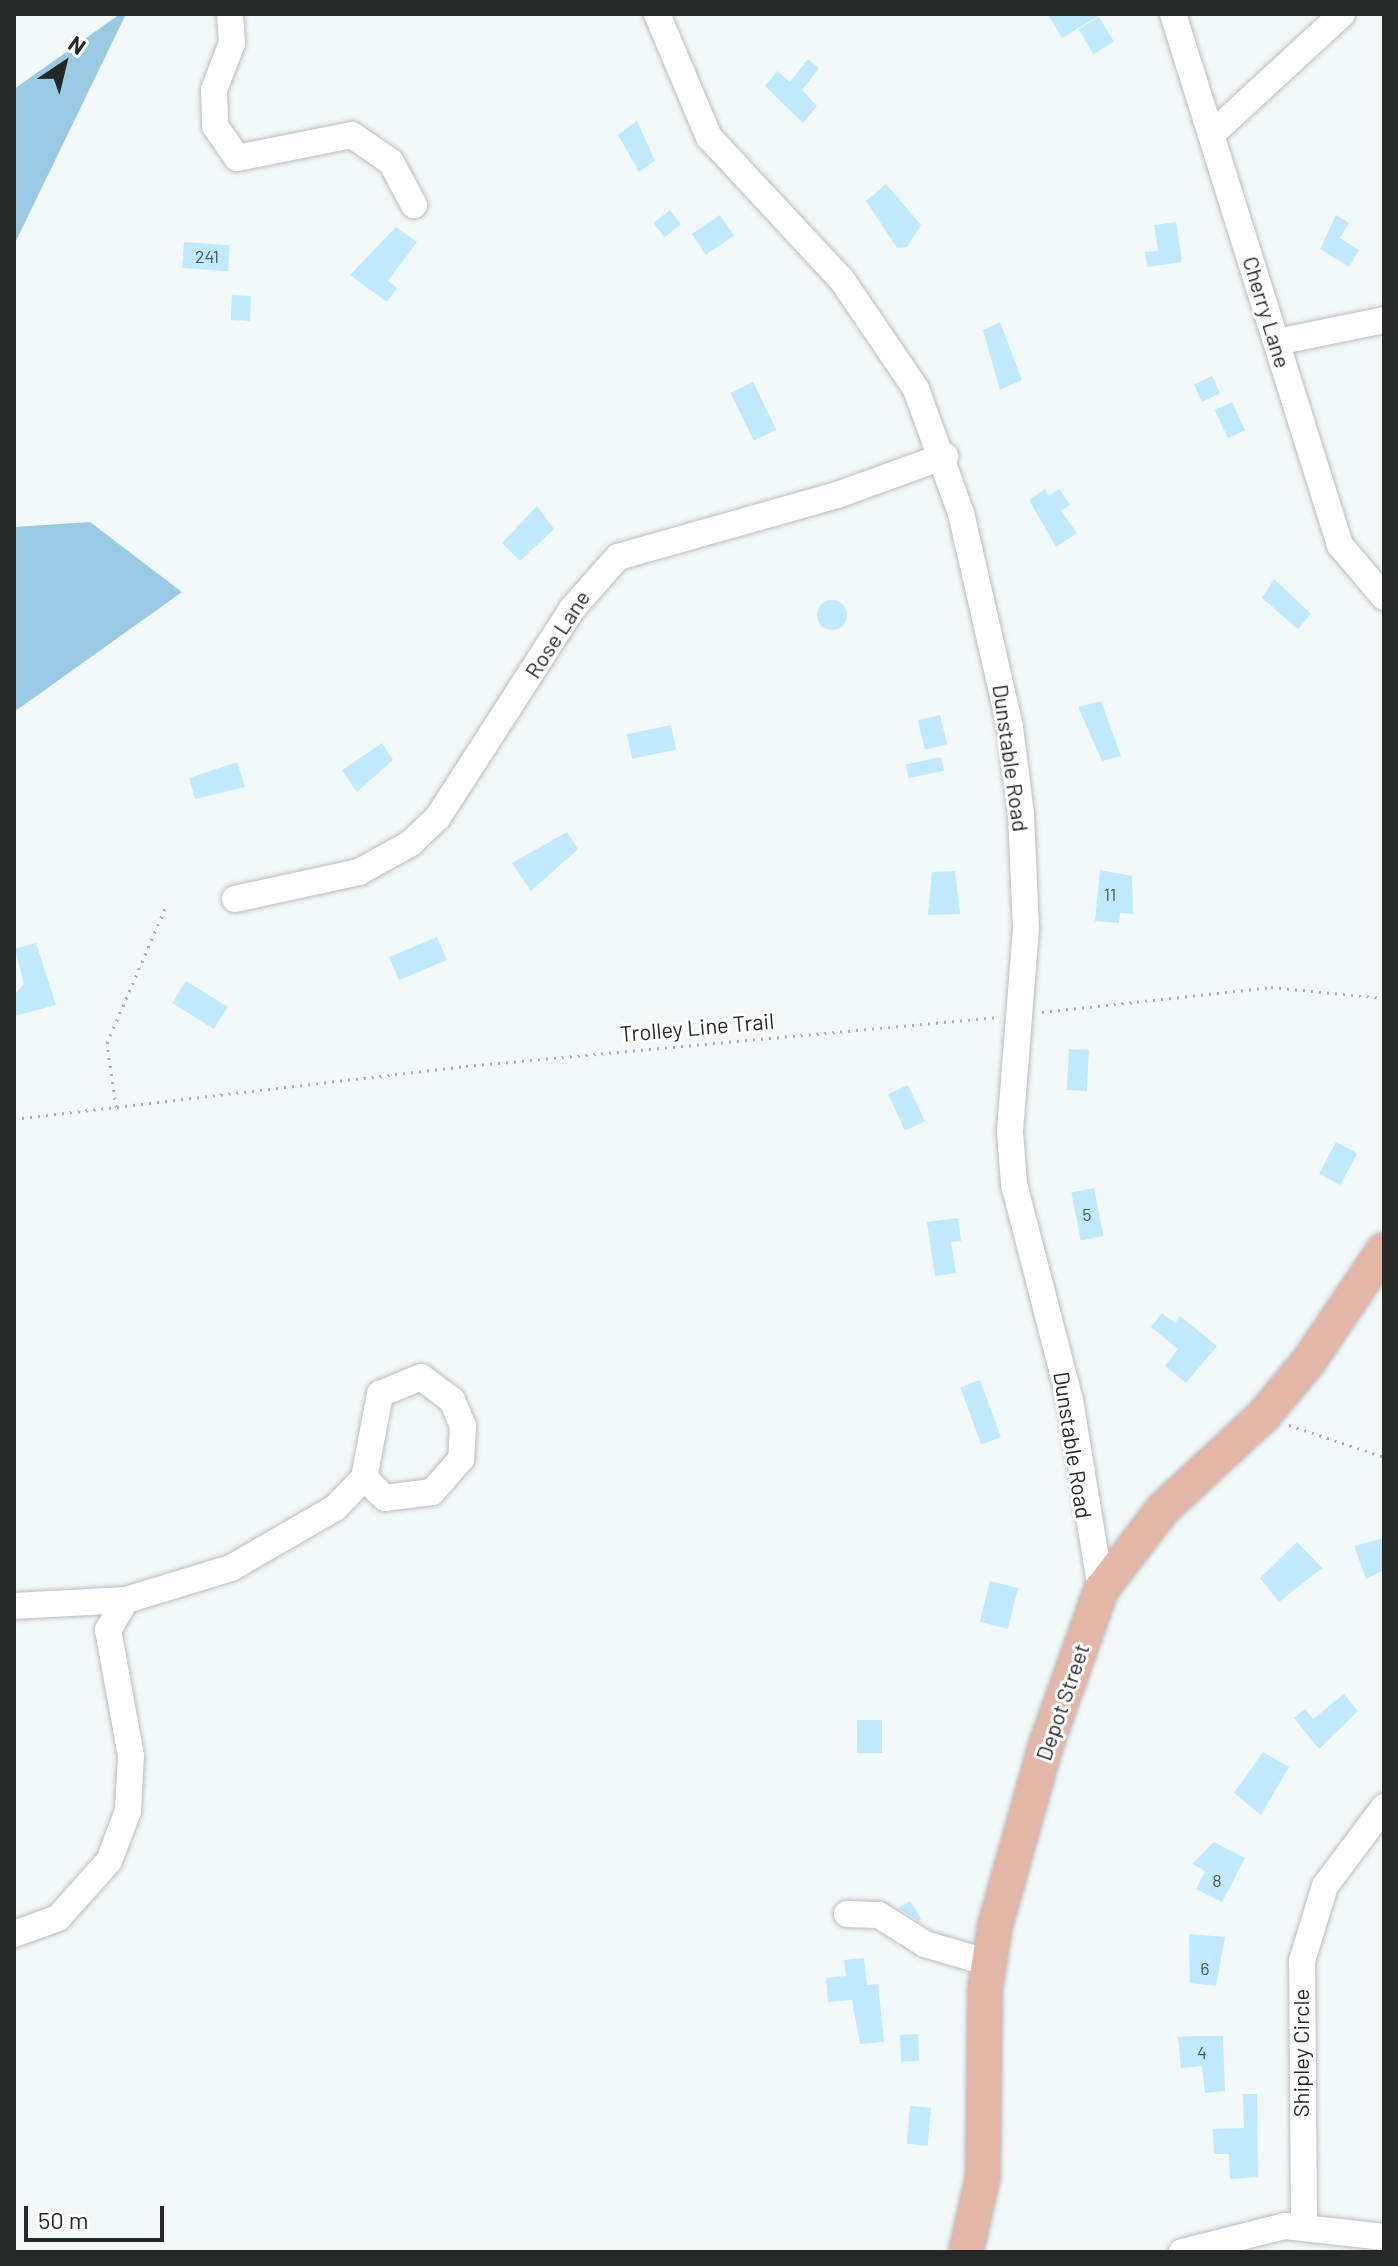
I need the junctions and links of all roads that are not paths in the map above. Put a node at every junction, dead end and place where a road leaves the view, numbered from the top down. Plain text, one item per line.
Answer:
1 (230, 14) edge
2 (657, 14) edge
3 (1173, 14) edge
4 (1342, 14) edge
5 (1212, 134) junction
6 (414, 205) dead end
7 (1384, 320) edge
8 (1277, 342) junction
9 (945, 456) junction
10 (1384, 597) edge
11 (235, 899) dead end
12 (1384, 1250) edge
13 (364, 1478) junction
14 (1101, 1590) junction
15 (126, 1600) junction
16 (14, 1606) edge
17 (1384, 1807) edge
18 (847, 1914) dead end
19 (14, 1934) edge
20 (989, 1963) junction
21 (1304, 2226) junction
22 (1384, 2237) edge
23 (966, 2252) edge
24 (1182, 2252) edge

1 - 6 street
2 - 9 street, Dunstable Road
3 - 5 street, Cherry Lane
4 - 5 street
5 - 8 street, Cherry Lane
7 - 8 street
8 - 10 street, Cherry Lane
9 - 11 street, Rose Lane
9 - 14 street, Dunstable Road
12 - 14 main road, Depot Street
13 - 13 street
13 - 15 street
14 - 20 main road, Depot Street
15 - 16 street
15 - 19 street
17 - 21 street, Shipley Circle
18 - 20 street
20 - 23 main road, Depot Street
21 - 22 street
21 - 24 street

